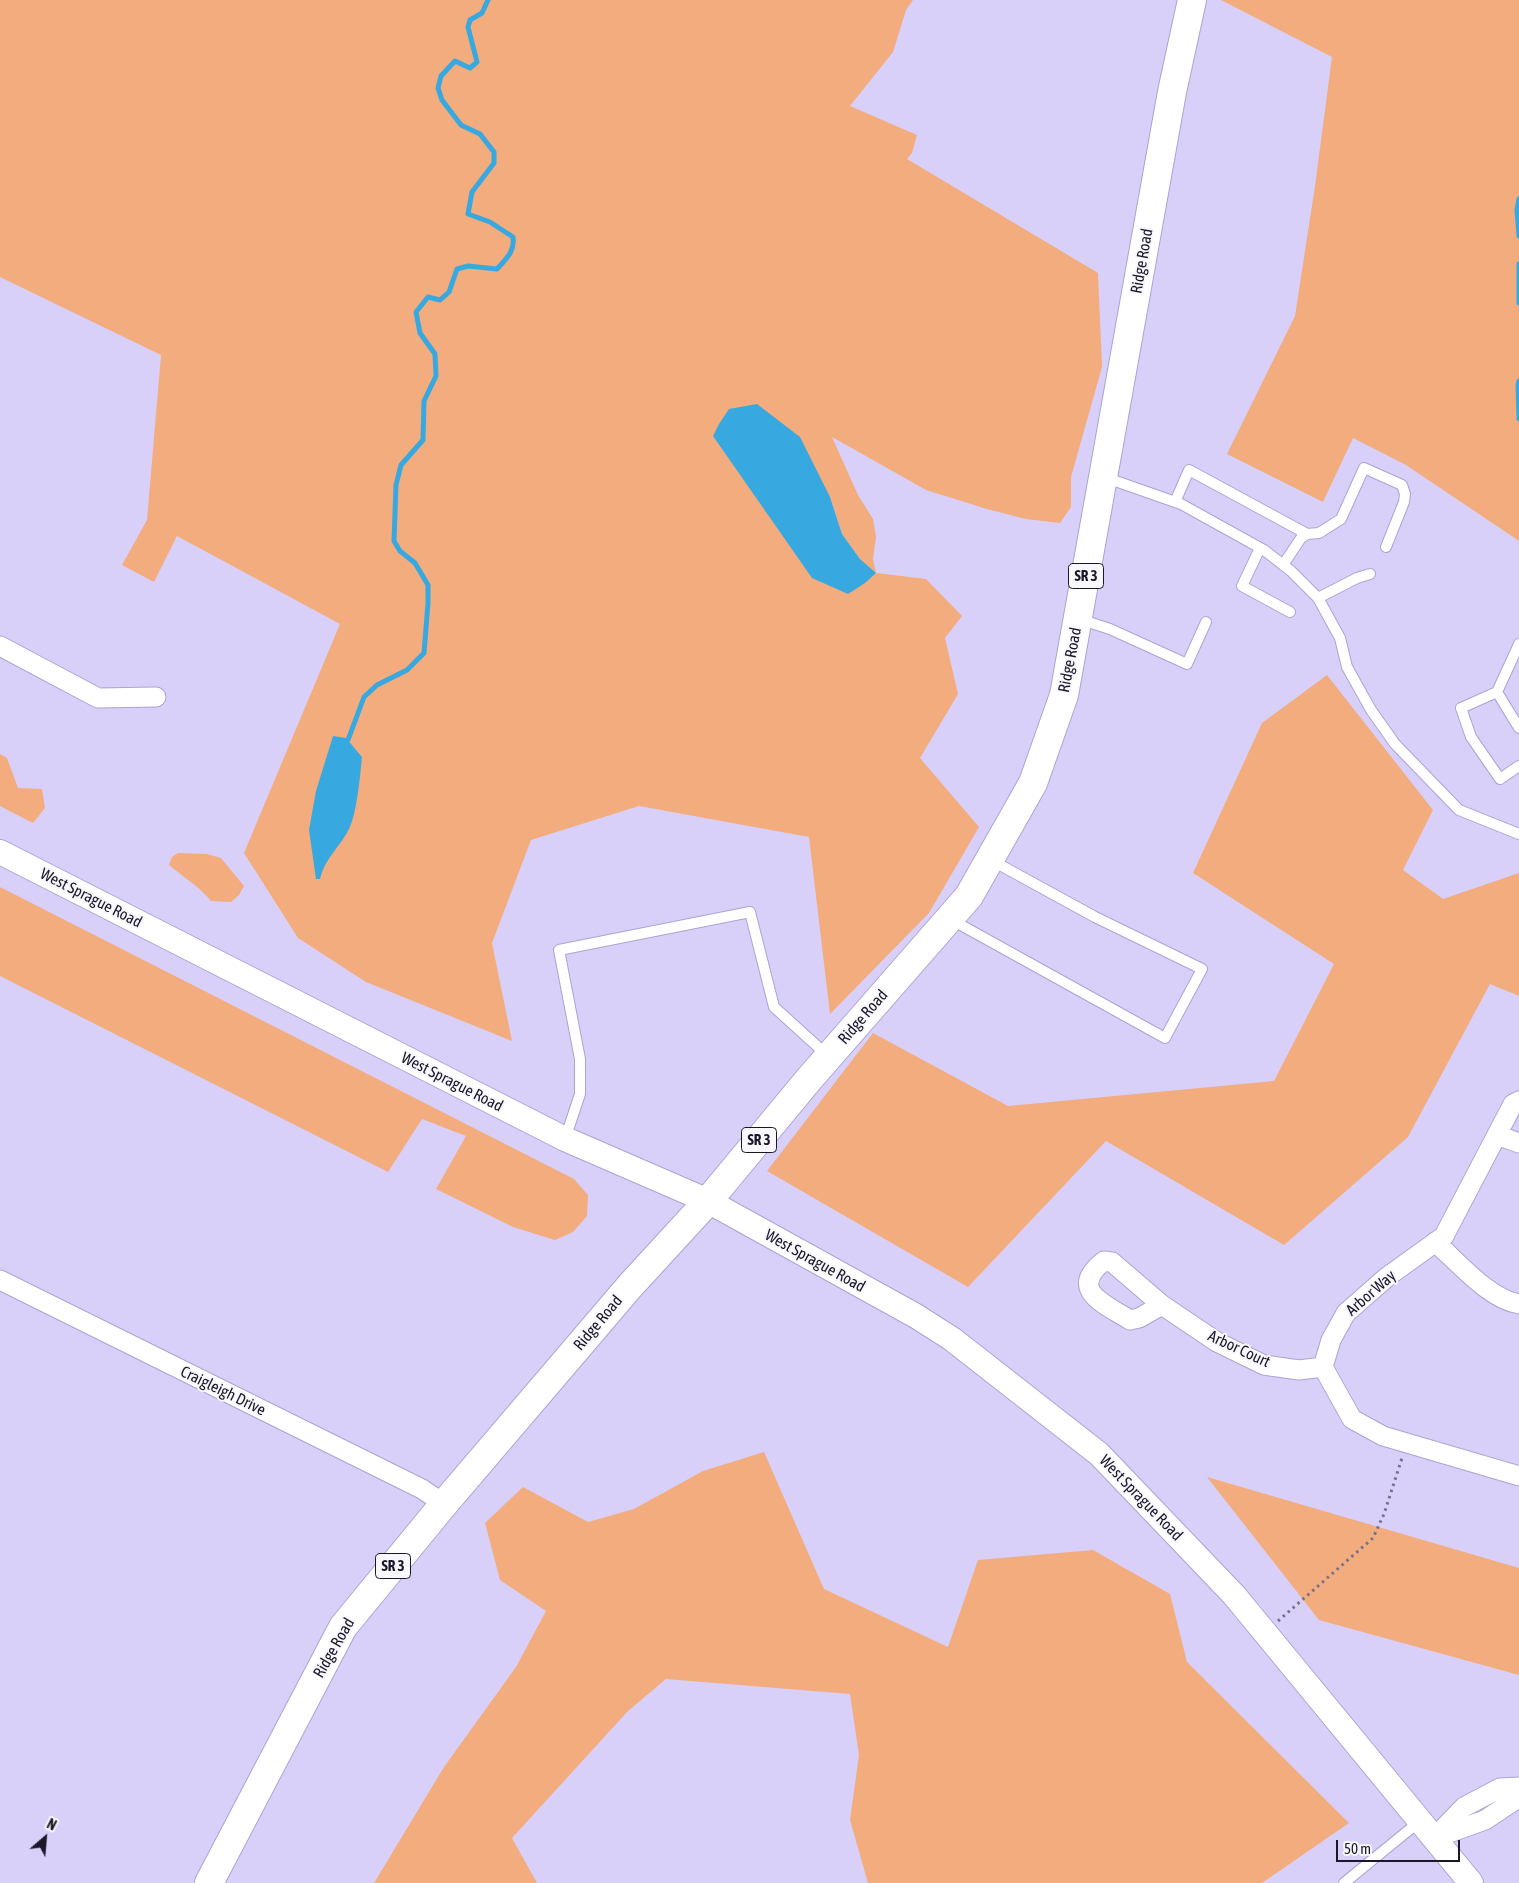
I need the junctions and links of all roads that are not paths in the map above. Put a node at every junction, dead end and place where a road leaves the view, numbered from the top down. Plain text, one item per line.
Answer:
1 (1192, 0) edge
2 (1103, 477) junction
3 (1175, 502) junction
4 (1307, 534) junction
5 (1386, 547) dead end
6 (1260, 548) junction
7 (1283, 565) junction
8 (1370, 574) dead end
9 (1318, 598) junction
10 (1290, 612) dead end
11 (1078, 618) junction
12 (1206, 622) dead end
13 (1519, 644) edge
14 (0, 646) edge
15 (1497, 692) junction
16 (156, 697) dead end
17 (1519, 728) edge
18 (1519, 766) edge
19 (1519, 834) edge
20 (0, 852) edge
21 (990, 860) junction
22 (949, 919) junction
23 (829, 1056) junction
24 (1519, 1101) edge
25 (1497, 1135) junction
26 (565, 1139) junction
27 (1519, 1143) edge
28 (708, 1201) junction
29 (1435, 1242) junction
30 (0, 1280) edge
31 (1519, 1304) edge
32 (1162, 1305) dead end
33 (1323, 1367) junction
34 (1519, 1476) edge
35 (444, 1504) junction
36 (1519, 1787) edge
37 (1519, 1799) edge
38 (1427, 1830) junction
39 (210, 1883) edge
40 (1344, 1883) edge
41 (1471, 1883) edge

1 - 2 main road, Ridge Road / SR 3
2 - 3 lane
2 - 11 main road, Ridge Road / SR 3
3 - 4 lane
3 - 6 lane
4 - 5 lane
4 - 7 lane
6 - 7 lane
6 - 10 lane
7 - 9 lane
8 - 9 lane
9 - 19 lane
11 - 12 lane
11 - 21 main road, Ridge Road / SR 3
13 - 15 lane
14 - 16 street
15 - 17 lane
15 - 18 lane
20 - 26 street, West Sprague Road
21 - 22 main road, Ridge Road / SR 3
21 - 22 lane
22 - 23 main road, Ridge Road / SR 3
23 - 26 lane
23 - 28 main road, Ridge Road / SR 3
24 - 25 street, Arbor Way
25 - 27 street
25 - 29 street, Arbor Way
26 - 28 street, West Sprague Road
28 - 35 main road, Ridge Road / SR 3
28 - 38 street, West Sprague Road
29 - 31 street
29 - 33 street, Arbor Way
30 - 35 street, Craigleigh Drive
32 - 33 street, Arbor Court
33 - 34 street
35 - 39 main road, Ridge Road / SR 3
36 - 38 street
37 - 38 street
38 - 40 lane
38 - 41 street, West Sprague Road

